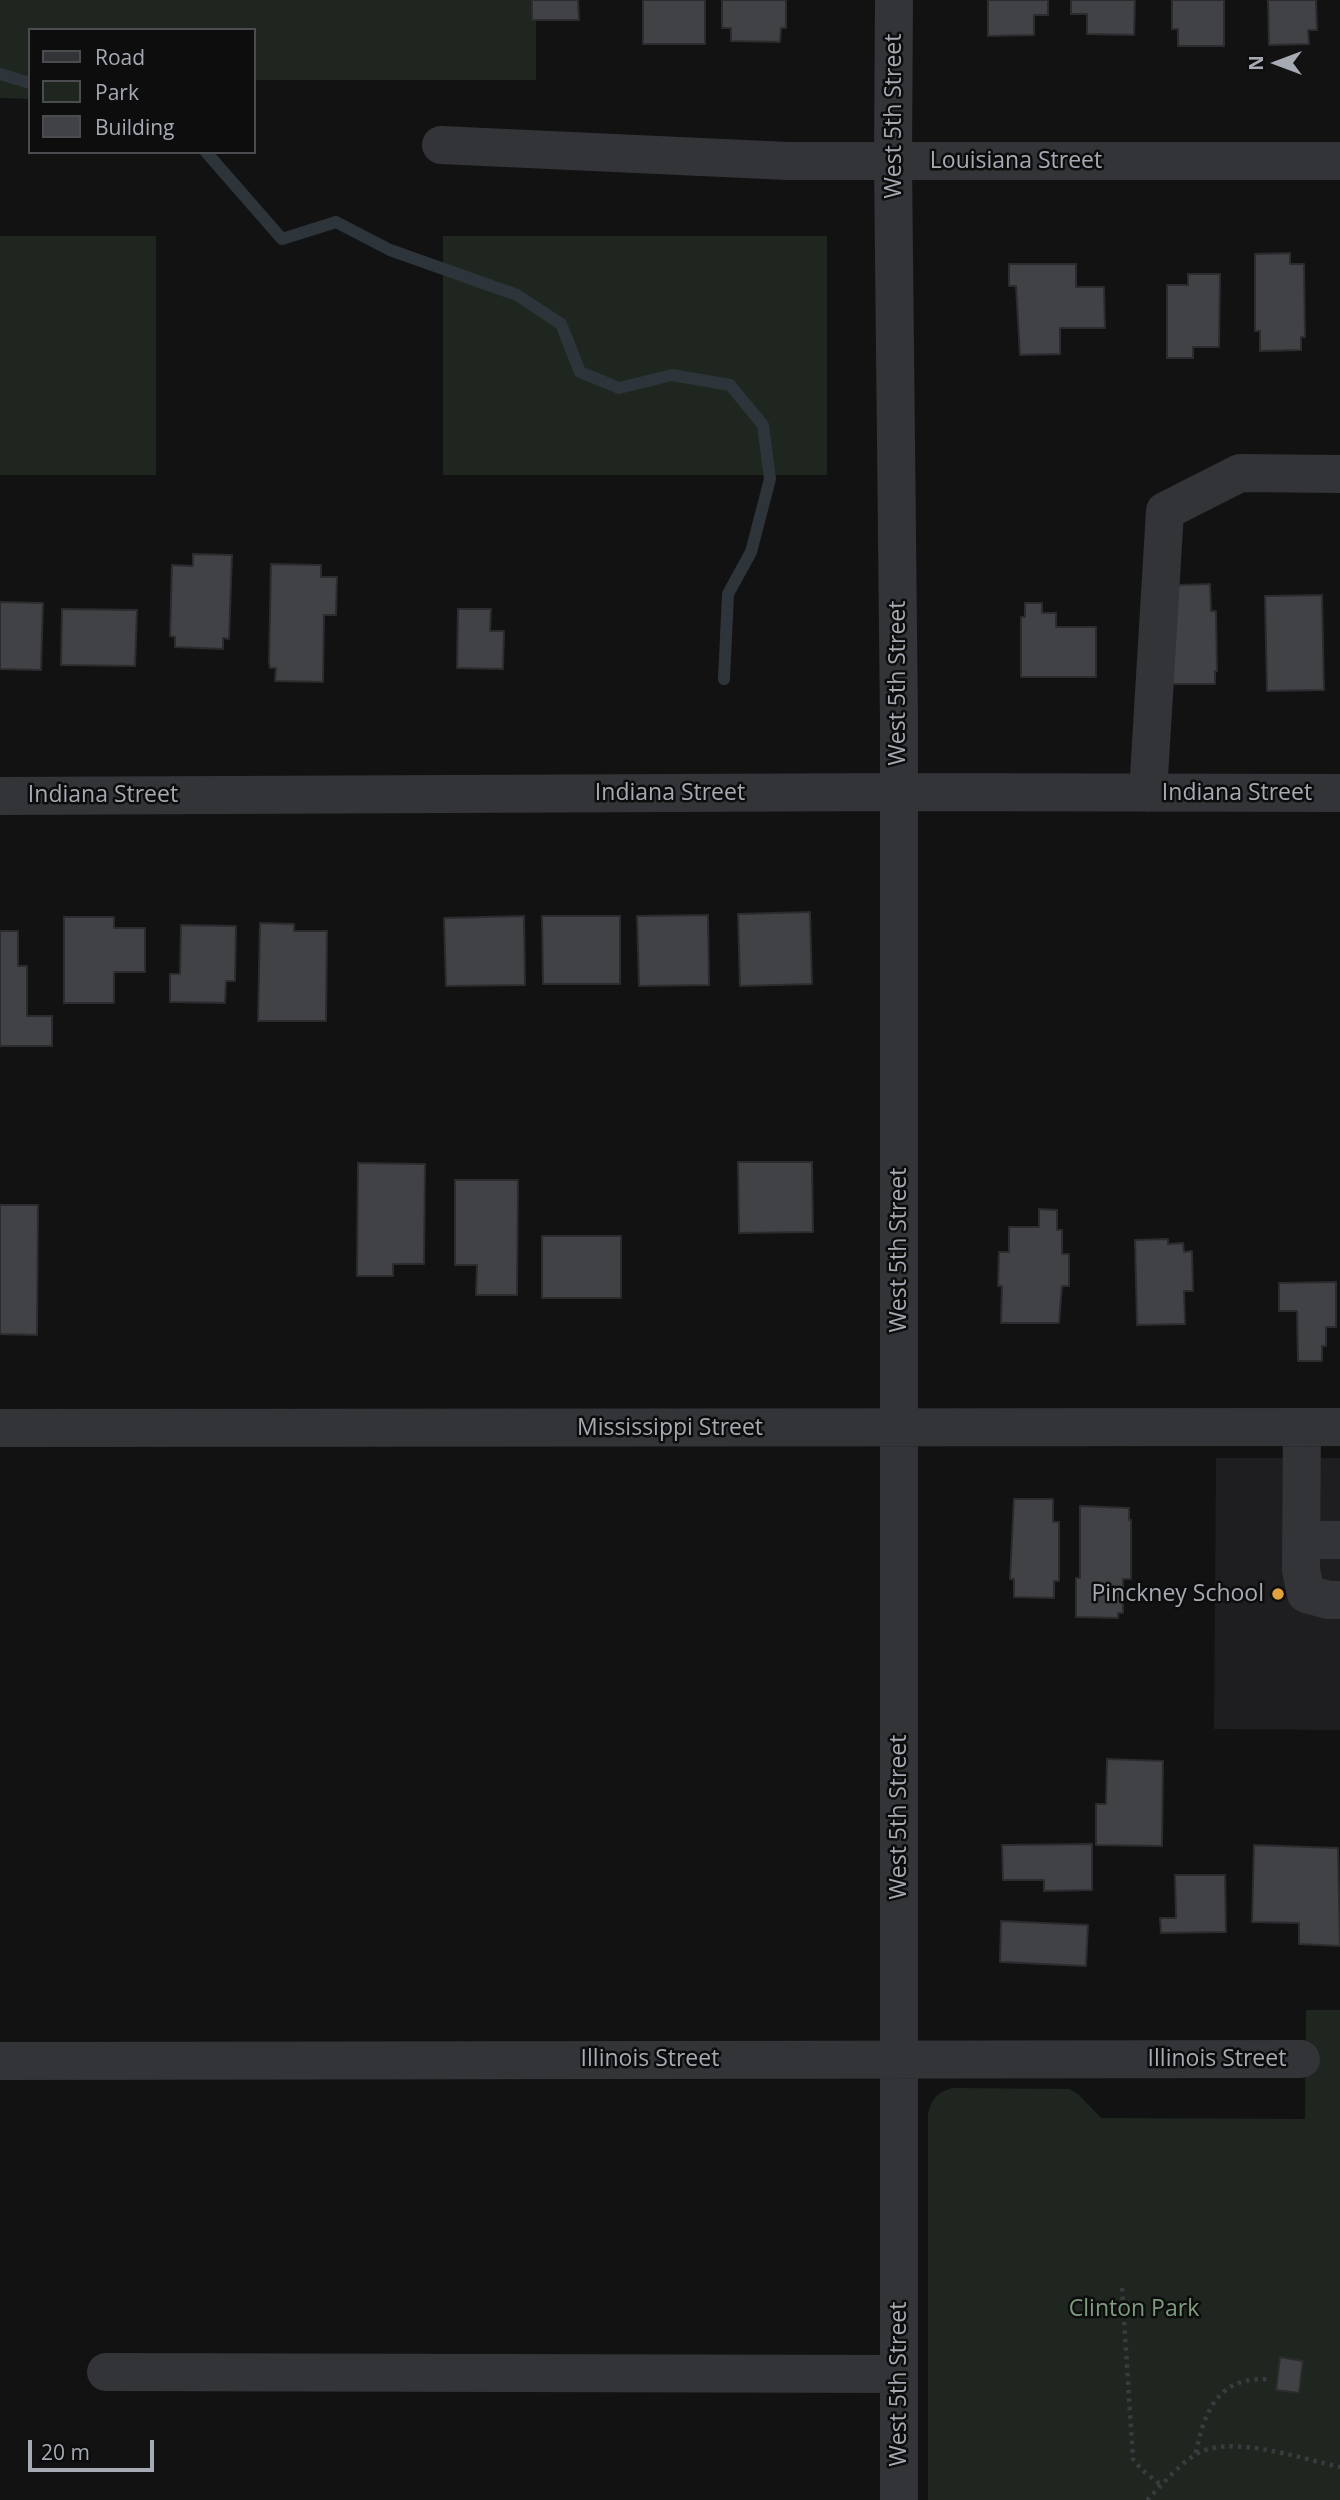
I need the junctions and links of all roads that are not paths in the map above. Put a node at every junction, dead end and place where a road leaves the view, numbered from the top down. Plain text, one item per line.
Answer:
1 (894, 0) edge
2 (441, 145) dead end
3 (893, 161) junction
4 (1340, 161) edge
5 (1340, 474) edge
6 (898, 792) junction
7 (1148, 793) junction
8 (1340, 793) edge
9 (0, 796) edge
10 (1302, 1427) junction
11 (1340, 1427) edge
12 (0, 1428) edge
13 (898, 1428) junction
14 (1301, 1540) junction
15 (1340, 1540) edge
16 (1340, 1600) edge
17 (898, 2058) junction
18 (1301, 2059) dead end
19 (0, 2061) edge
20 (106, 2371) dead end
21 (898, 2374) junction
22 (898, 2500) edge

1 - 3 street, West 5th Street
2 - 3 street, Louisiana Street
3 - 4 street, Louisiana Street
3 - 6 street, West 5th Street
5 - 7 street
6 - 7 street, Indiana Street
6 - 9 street, Indiana Street
6 - 13 street, West 5th Street
7 - 8 street, Indiana Street
10 - 11 street, Mississippi Street
10 - 13 street, Mississippi Street
10 - 14 street
12 - 13 street, Mississippi Street
13 - 17 street, West 5th Street
14 - 15 street
14 - 16 street
17 - 18 street, Illinois Street
17 - 19 street, Illinois Street
17 - 21 street, West 5th Street
20 - 21 street
21 - 22 street, West 5th Street

